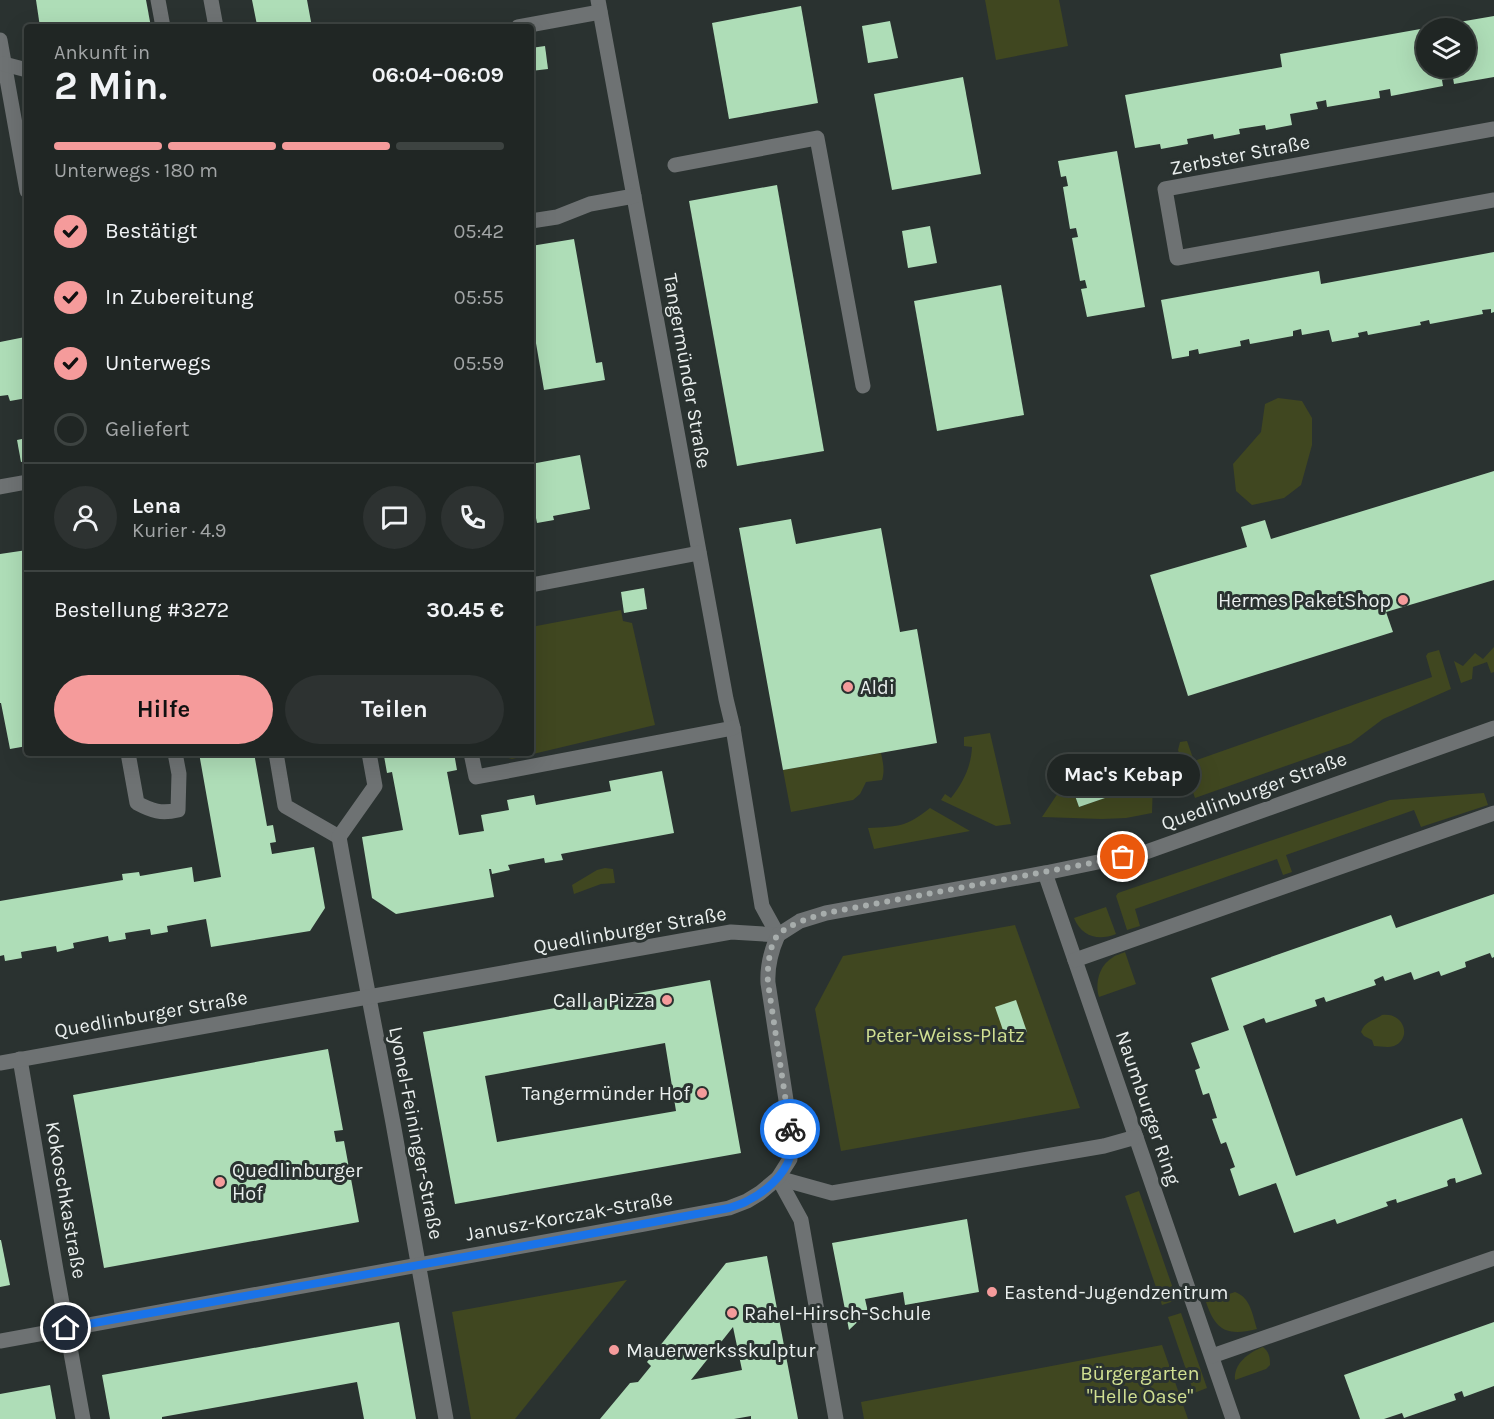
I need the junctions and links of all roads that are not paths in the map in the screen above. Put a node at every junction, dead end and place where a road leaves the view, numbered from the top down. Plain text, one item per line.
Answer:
1 (158, 0) edge
2 (212, 0) edge
3 (599, 6) edge
4 (162, 24) edge
5 (216, 24) edge
6 (530, 24) edge
7 (0, 40) edge
8 (4, 64) junction
9 (24, 69) edge
10 (1494, 129) edge
11 (675, 165) dead end
12 (24, 174) edge
13 (634, 196) junction
14 (1494, 200) edge
15 (534, 221) edge
16 (863, 386) dead end
17 (24, 483) edge
18 (0, 487) edge
19 (699, 553) junction
20 (534, 584) edge
21 (733, 728) junction
22 (1494, 728) edge
23 (129, 756) edge
24 (176, 756) edge
25 (277, 756) edge
26 (370, 756) edge
27 (472, 756) edge
28 (1494, 813) edge
29 (339, 837) junction
30 (1045, 873) junction
31 (778, 935) junction
32 (1075, 960) junction
33 (369, 997) junction
34 (20, 1059) junction
35 (0, 1063) edge
36 (1136, 1137) junction
37 (778, 1178) junction
38 (1494, 1258) edge
39 (419, 1264) junction
40 (66, 1328) junction
41 (0, 1341) edge
42 (1212, 1356) junction
43 (83, 1419) edge
44 (446, 1419) edge
45 (836, 1419) edge
46 (1233, 1419) edge

1 - 4 street
2 - 5 street
3 - 6 street, Tangermünder Straße
3 - 13 street, Tangermünder Straße
7 - 8 street
8 - 9 street
8 - 12 street
10 - 14 street, Zerbster Straße
11 - 16 street
13 - 15 street
13 - 19 street, Tangermünder Straße
17 - 18 street
19 - 20 street
19 - 21 street, Tangermünder Straße
21 - 27 street
21 - 31 street, Tangermünder Straße
22 - 30 street, Quedlinburger Straße
23 - 24 street
25 - 29 street
26 - 29 street
28 - 32 street
29 - 33 street, Lyonel-Feininger-Straße
30 - 31 street, Quedlinburger Straße
30 - 32 street, Naumburger Ring
31 - 33 street, Quedlinburger Straße
31 - 37 street
32 - 36 street, Naumburger Ring
33 - 34 street, Quedlinburger Straße
33 - 39 street, Lyonel-Feininger-Straße
34 - 35 street, Quedlinburger Straße
34 - 40 street, Kokoschkastraße
36 - 37 street
36 - 42 street, Naumburger Ring
37 - 39 street, Janusz-Korczak-Straße
37 - 45 street
38 - 42 street
39 - 40 street, Janusz-Korczak-Straße
39 - 44 street, Lyonel-Feininger-Straße
40 - 41 street, Janusz-Korczak-Straße
40 - 43 street, Kokoschkastraße
42 - 46 street, Naumburger Ring

